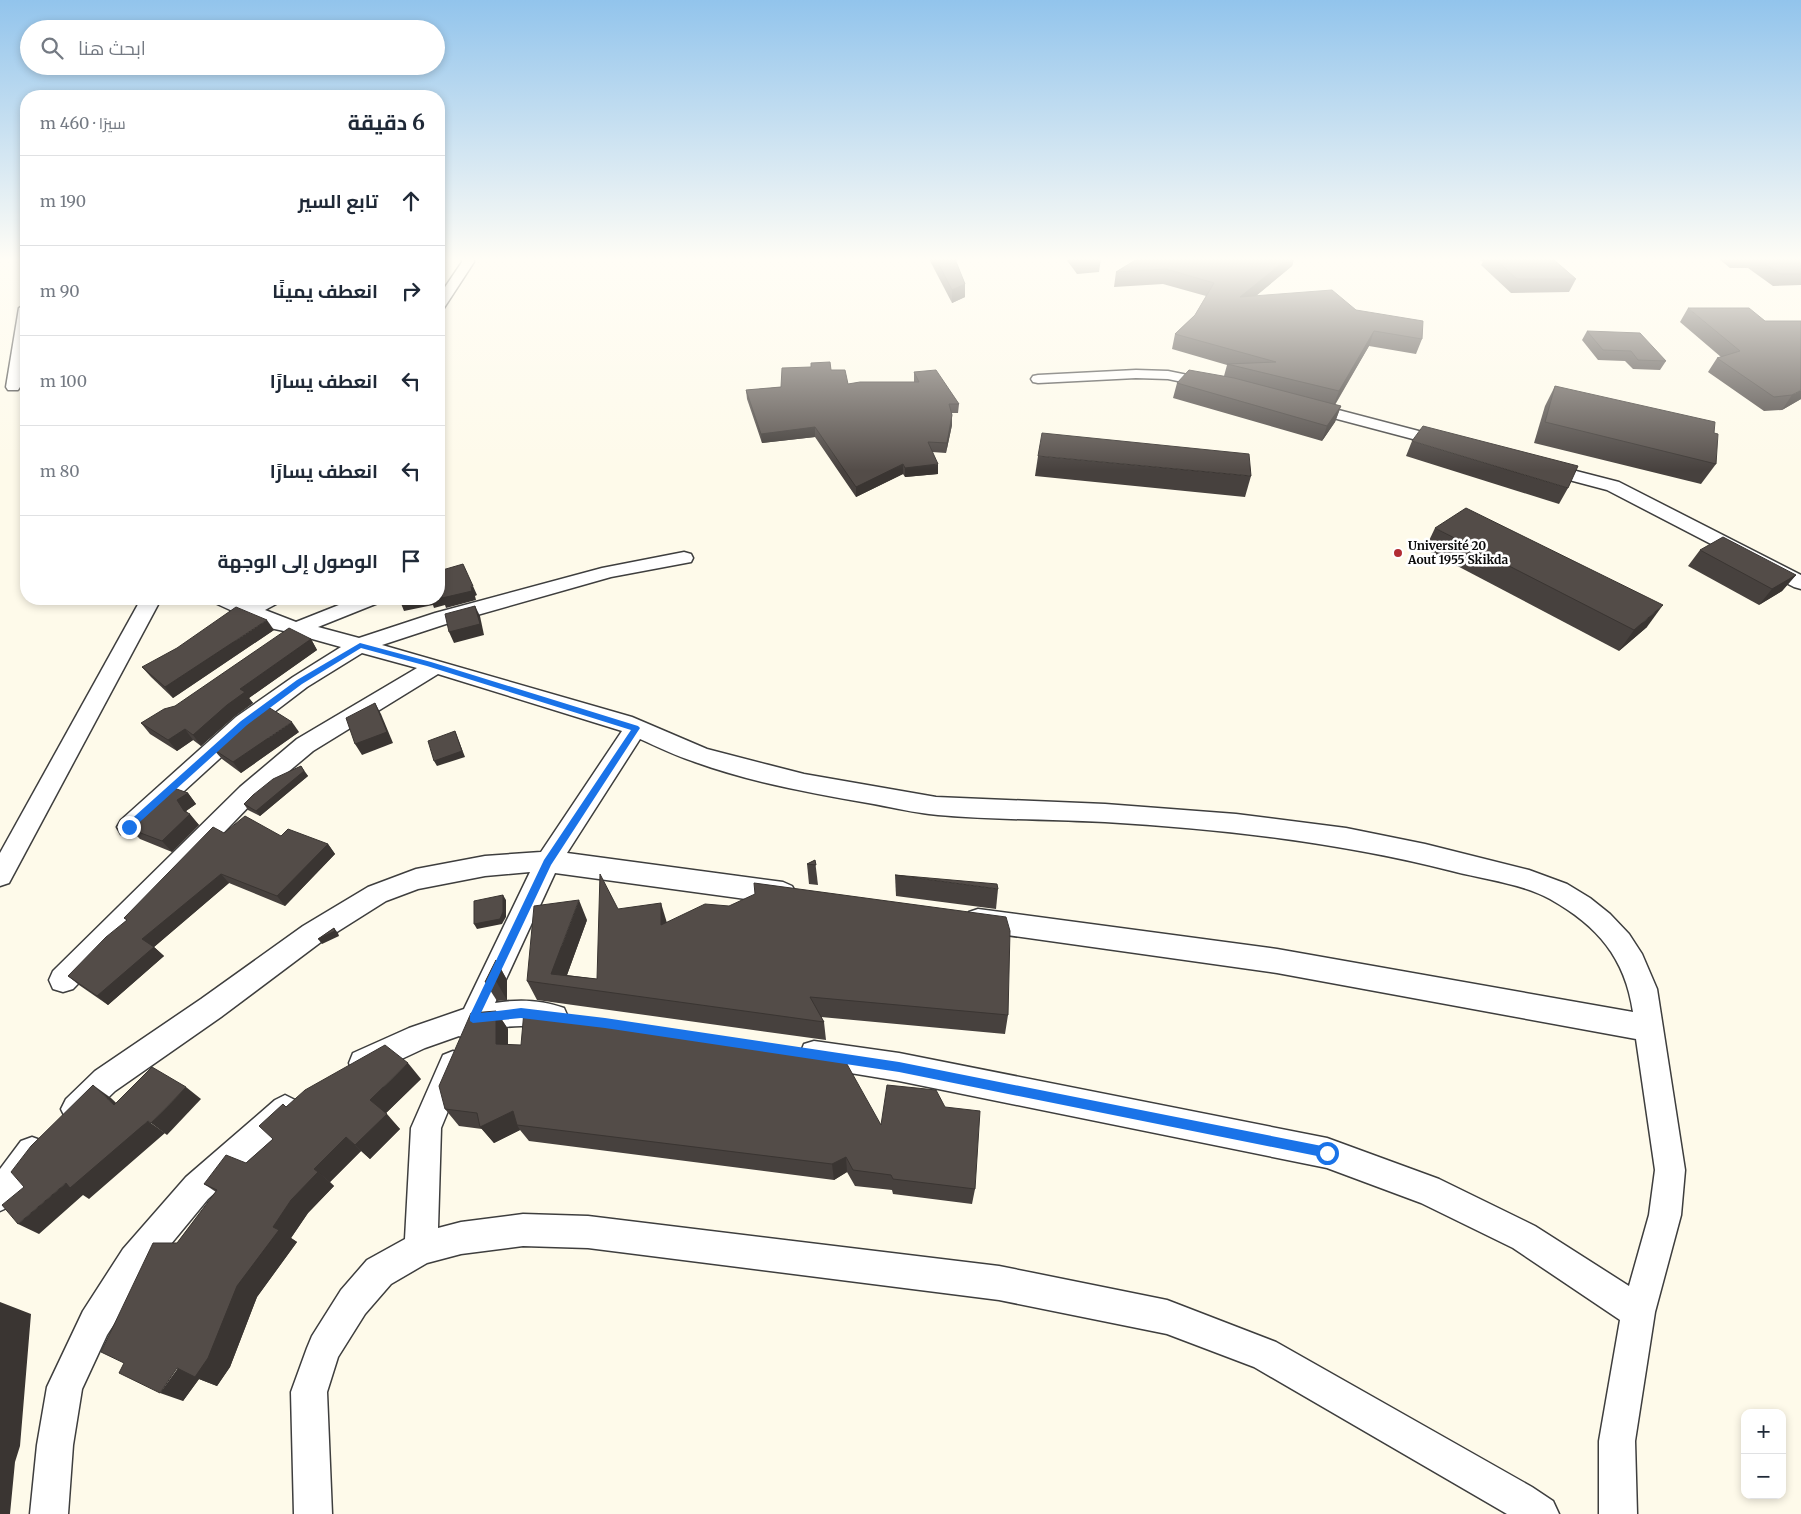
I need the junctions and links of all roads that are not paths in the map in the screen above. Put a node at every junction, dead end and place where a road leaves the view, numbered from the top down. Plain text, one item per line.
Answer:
1 (20, 357) edge
2 (1038, 379) dead end
3 (1231, 387) edge
4 (16, 389) edge
5 (0, 397) edge
6 (1288, 402) edge
7 (1460, 446) edge
8 (1527, 464) edge
9 (684, 558) dead end
10 (1801, 583) edge
11 (148, 605) edge
12 (249, 605) edge
13 (354, 605) edge
14 (235, 609) edge
15 (295, 628) junction
16 (271, 645) edge
17 (360, 646) junction
18 (436, 666) junction
19 (636, 728) junction
20 (129, 827) edge
21 (548, 863) junction
22 (0, 876) edge
23 (806, 896) edge
24 (953, 917) edge
25 (63, 980) dead end
26 (473, 1018) junction
27 (577, 1020) edge
28 (1649, 1028) junction
29 (791, 1051) edge
30 (0, 1195) edge
31 (421, 1248) junction
32 (1638, 1312) junction
33 (50, 1514) edge
34 (313, 1514) edge
35 (1540, 1514) edge
36 (1618, 1514) edge

1 - 4 street
2 - 3 street
4 - 5 street
6 - 7 street
8 - 10 street
9 - 17 street
11 - 22 street
12 - 14 street
13 - 15 street
14 - 15 street
15 - 16 street
15 - 17 street
17 - 18 street
17 - 20 street
18 - 19 street
18 - 25 street
19 - 21 street
19 - 28 street
21 - 23 street
21 - 26 street
21 - 30 street
24 - 28 street
26 - 27 street
26 - 31 street
26 - 33 street
28 - 32 street
29 - 32 street
31 - 34 street
31 - 35 street
32 - 36 street

